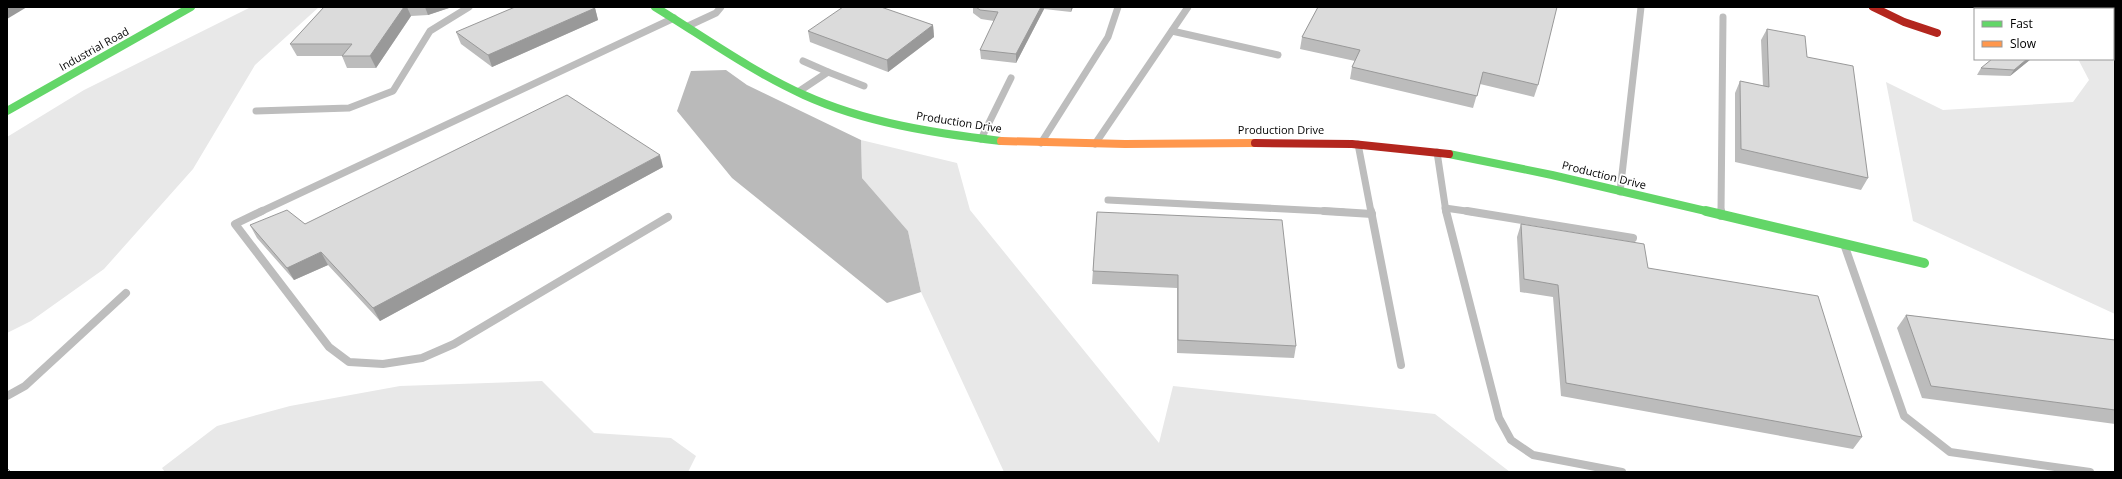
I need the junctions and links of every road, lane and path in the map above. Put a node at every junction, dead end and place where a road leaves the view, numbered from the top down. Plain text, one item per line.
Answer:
1 (191, 7) edge
2 (469, 7) edge
3 (655, 7) edge
4 (721, 7) edge
5 (1118, 7) edge
6 (1188, 7) edge
7 (1641, 7) edge
8 (1873, 7) edge
9 (1723, 17) dead end
10 (674, 18) junction
11 (688, 26) junction
12 (1172, 31) junction
13 (1937, 33) dead end
14 (1278, 55) dead end
15 (802, 61) dead end
16 (828, 72) junction
17 (1011, 78) dead end
18 (864, 86) dead end
19 (798, 92) junction
20 (10, 108) edge
21 (256, 111) dead end
22 (981, 139) junction
23 (1041, 143) junction
24 (1095, 144) junction
25 (1358, 144) junction
26 (1437, 152) junction
27 (1620, 192) junction
28 (1108, 200) dead end
29 (1445, 208) junction
30 (1372, 214) junction
31 (1721, 216) junction
32 (668, 217) dead end
33 (1633, 238) dead end
34 (1844, 244) junction
35 (1924, 263) dead end
36 (126, 293) dead end
37 (1402, 365) dead end
38 (7, 396) edge
39 (1622, 472) edge
40 (2090, 472) edge

1 - 20 street, Industrial Road
2 - 21 lane
3 - 10 street, Production Drive
4 - 11 lane
5 - 23 lane
6 - 12 lane
7 - 27 lane
8 - 13 street
9 - 31 lane
10 - 11 street, Production Drive
10 - 32 lane
11 - 19 street, Production Drive
12 - 14 lane
12 - 24 lane
15 - 16 lane
16 - 18 lane
16 - 19 lane
17 - 22 lane
19 - 22 street, Production Drive
22 - 23 street, Production Drive
23 - 24 street, Production Drive
24 - 25 street, Production Drive
25 - 26 street, Production Drive
25 - 30 lane
26 - 27 street, Production Drive
26 - 29 lane
27 - 31 street, Production Drive
28 - 30 lane
29 - 33 lane
29 - 39 lane
30 - 37 lane
31 - 34 street, Production Drive
34 - 35 street, Production Drive
34 - 40 lane
36 - 38 lane

